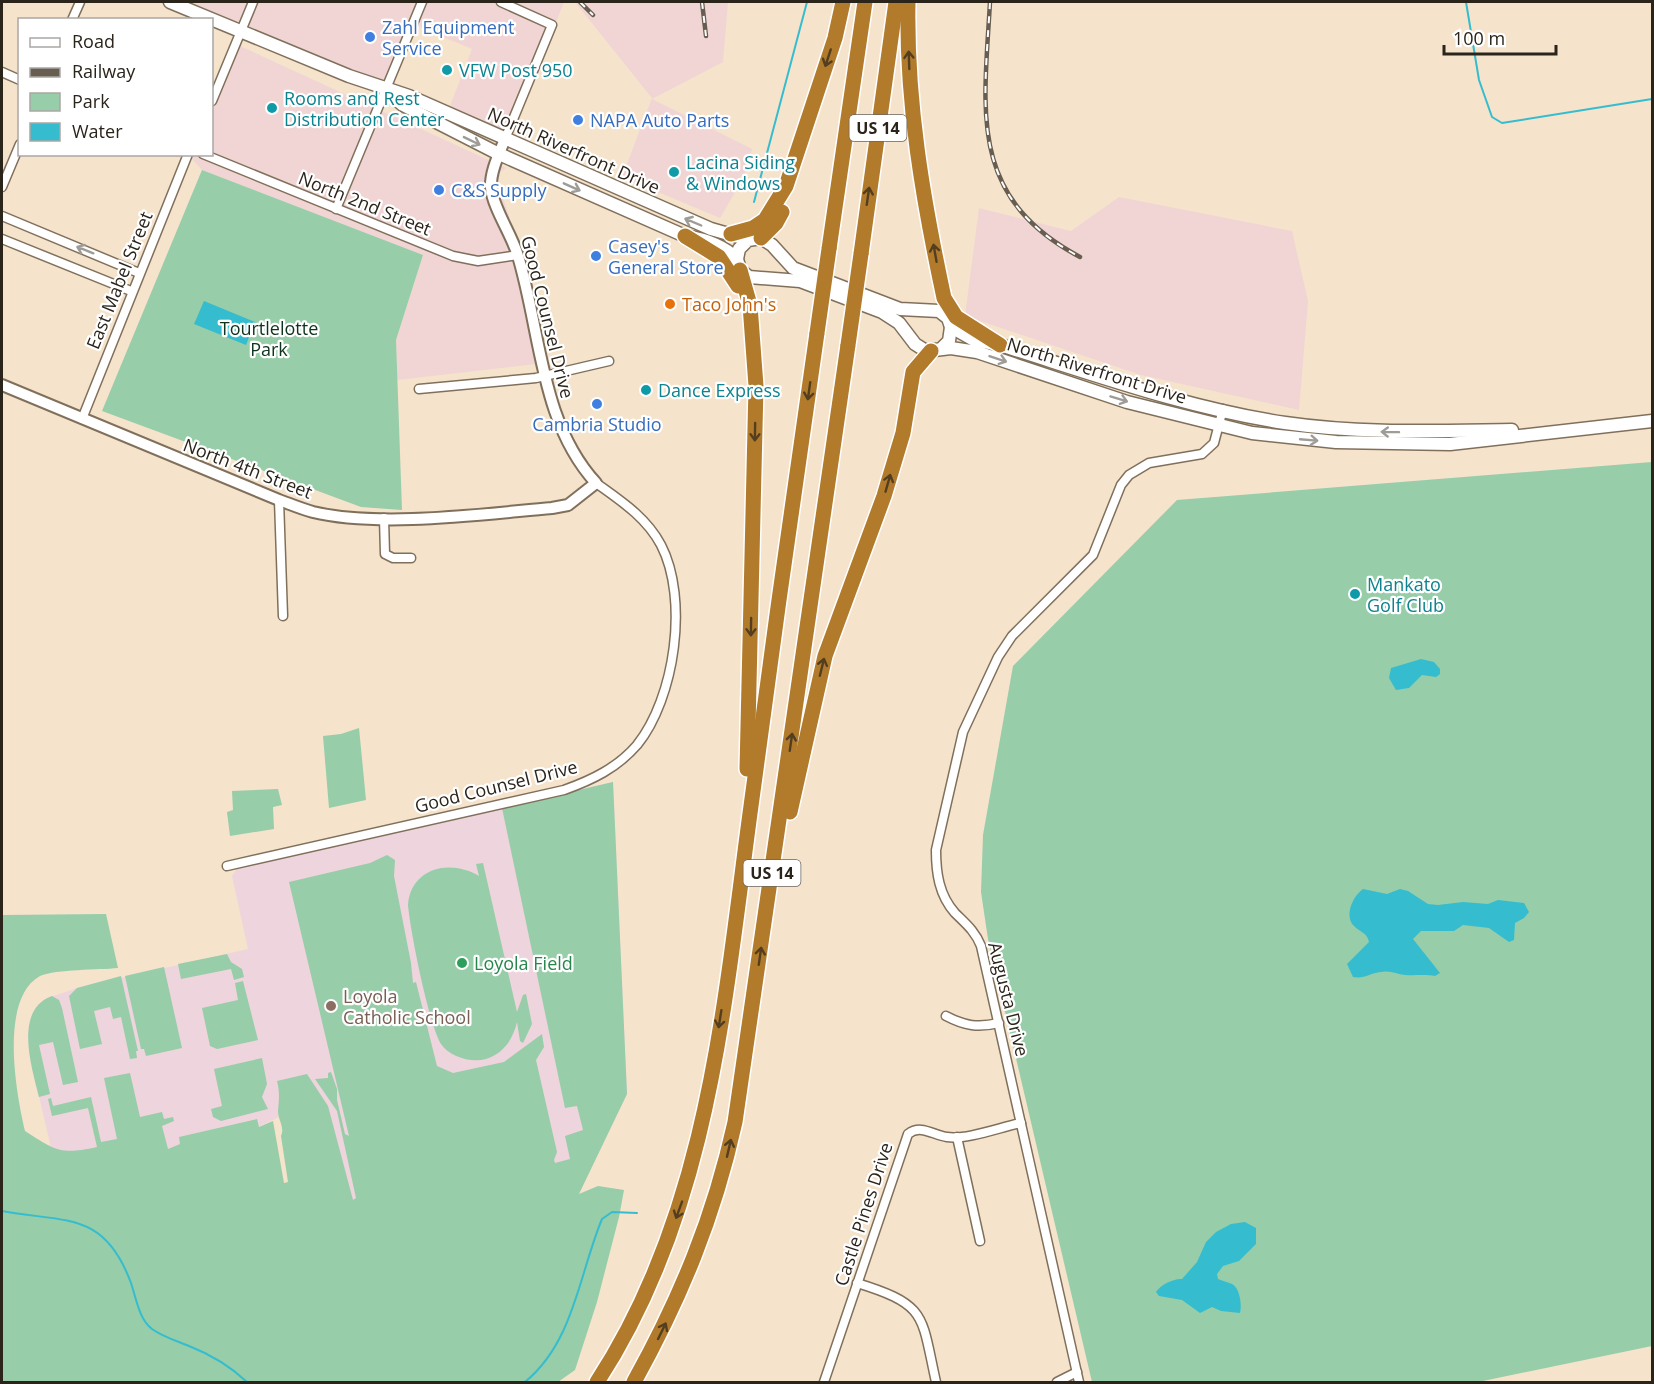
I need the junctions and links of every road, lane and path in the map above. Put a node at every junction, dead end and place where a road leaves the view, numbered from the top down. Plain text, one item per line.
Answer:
1 (80, 2) edge
2 (170, 2) edge
3 (253, 2) edge
4 (422, 2) edge
5 (501, 2) edge
6 (843, 2) edge
7 (865, 2) edge
8 (896, 2) edge
9 (908, 2) edge
10 (73, 18) edge
11 (209, 18) edge
12 (213, 20) edge
13 (241, 31) junction
14 (2, 72) edge
15 (18, 79) edge
16 (386, 90) junction
17 (213, 99) edge
18 (505, 140) junction
19 (18, 149) edge
20 (499, 154) junction
21 (187, 156) edge
22 (208, 156) edge
23 (786, 186) junction
24 (2, 188) edge
25 (336, 209) junction
26 (2, 216) edge
27 (730, 234) junction
28 (685, 236) junction
29 (2, 239) edge
30 (755, 239) junction
31 (518, 255) junction
32 (738, 265) junction
33 (139, 273) junction
34 (791, 273) junction
35 (131, 291) junction
36 (897, 313) junction
37 (950, 318) junction
38 (753, 334) junction
39 (1000, 345) joint
40 (936, 350) junction
41 (609, 361) dead end
42 (547, 376) junction
43 (2, 386) edge
44 (419, 389) dead end
45 (1223, 410) junction
46 (82, 418) junction
47 (1653, 421) edge
48 (1220, 424) junction
49 (1564, 430) junction
50 (596, 483) junction
51 (279, 500) junction
52 (384, 518) junction
53 (411, 558) dead end
54 (283, 616) dead end
55 (227, 866) dead end
56 (767, 908) junction
57 (732, 941) junction
58 (946, 1016) dead end
59 (999, 1023) junction
60 (1021, 1123) junction
61 (957, 1137) junction
62 (980, 1240) dead end
63 (857, 1283) junction
64 (1077, 1372) junction
65 (597, 1383) edge
66 (634, 1383) edge
67 (825, 1383) edge
68 (936, 1383) edge
69 (1057, 1383) edge
70 (1079, 1383) edge

1 - 10 street
2 - 11 main road, North Riverfront Drive
3 - 13 street
4 - 16 street
5 - 18 street
6 -> 23 highway
7 -> 57 highway, US 14, bridge
56 -> 8 highway, US 14, bridge
37 -> 9 highway
12 - 13 main road, North Riverfront Drive
13 - 16 main road, North Riverfront Drive
13 - 17 street
14 - 15 street
16 - 18 main road, North Riverfront Drive
16 -> 20 main road, North Riverfront Drive
16 - 25 street
18 - 20 street, Good Counsel Drive
27 -> 18 main road, North Riverfront Drive
19 - 24 street
20 -> 28 main road, North Riverfront Drive
20 - 31 street, Good Counsel Drive
21 - 33 street, East Mabel Street
22 - 25 street, North 2nd Street
23 - 27 highway
23 - 30 highway
25 - 31 street, North 2nd Street
33 -> 26 street
27 - 30 main road, North Riverfront Drive
28 - 32 main road, North Riverfront Drive
28 - 38 highway
29 - 35 street
30 - 32 main road
30 - 34 main road
31 - 42 street, Good Counsel Drive
32 - 34 main road, North Riverfront Drive
32 - 38 highway
33 - 35 street, East Mabel Street
34 - 36 main road
35 - 46 street, East Mabel Street
36 - 37 main road
36 - 40 main road
37 - 39 highway
37 - 40 main road
38 -> 57 highway
39 - 45 main road, North Riverfront Drive
40 -> 48 main road, North Riverfront Drive
56 -> 40 highway
41 - 42 street
42 - 44 street
42 - 50 street, Good Counsel Drive
43 - 46 street, North 4th Street
45 - 48 street
49 -> 45 main road, North Riverfront Drive
46 - 51 street, North 4th Street
47 - 49 main road, North Riverfront Drive
48 -> 49 main road, North Riverfront Drive
48 - 59 street, Augusta Drive
50 - 52 street, North 4th Street
50 - 55 street, Good Counsel Drive
51 - 52 street, North 4th Street
51 - 54 street
52 - 53 street
66 -> 56 highway, US 14
57 -> 65 highway, US 14
58 - 59 street
59 - 60 street, Augusta Drive
60 - 61 street, Castle Pines Drive
60 - 64 street, Augusta Drive
61 - 62 street
61 - 63 street, Castle Pines Drive
63 - 67 street, Castle Pines Drive
63 - 68 street
64 - 69 street
64 - 70 street, Augusta Drive

